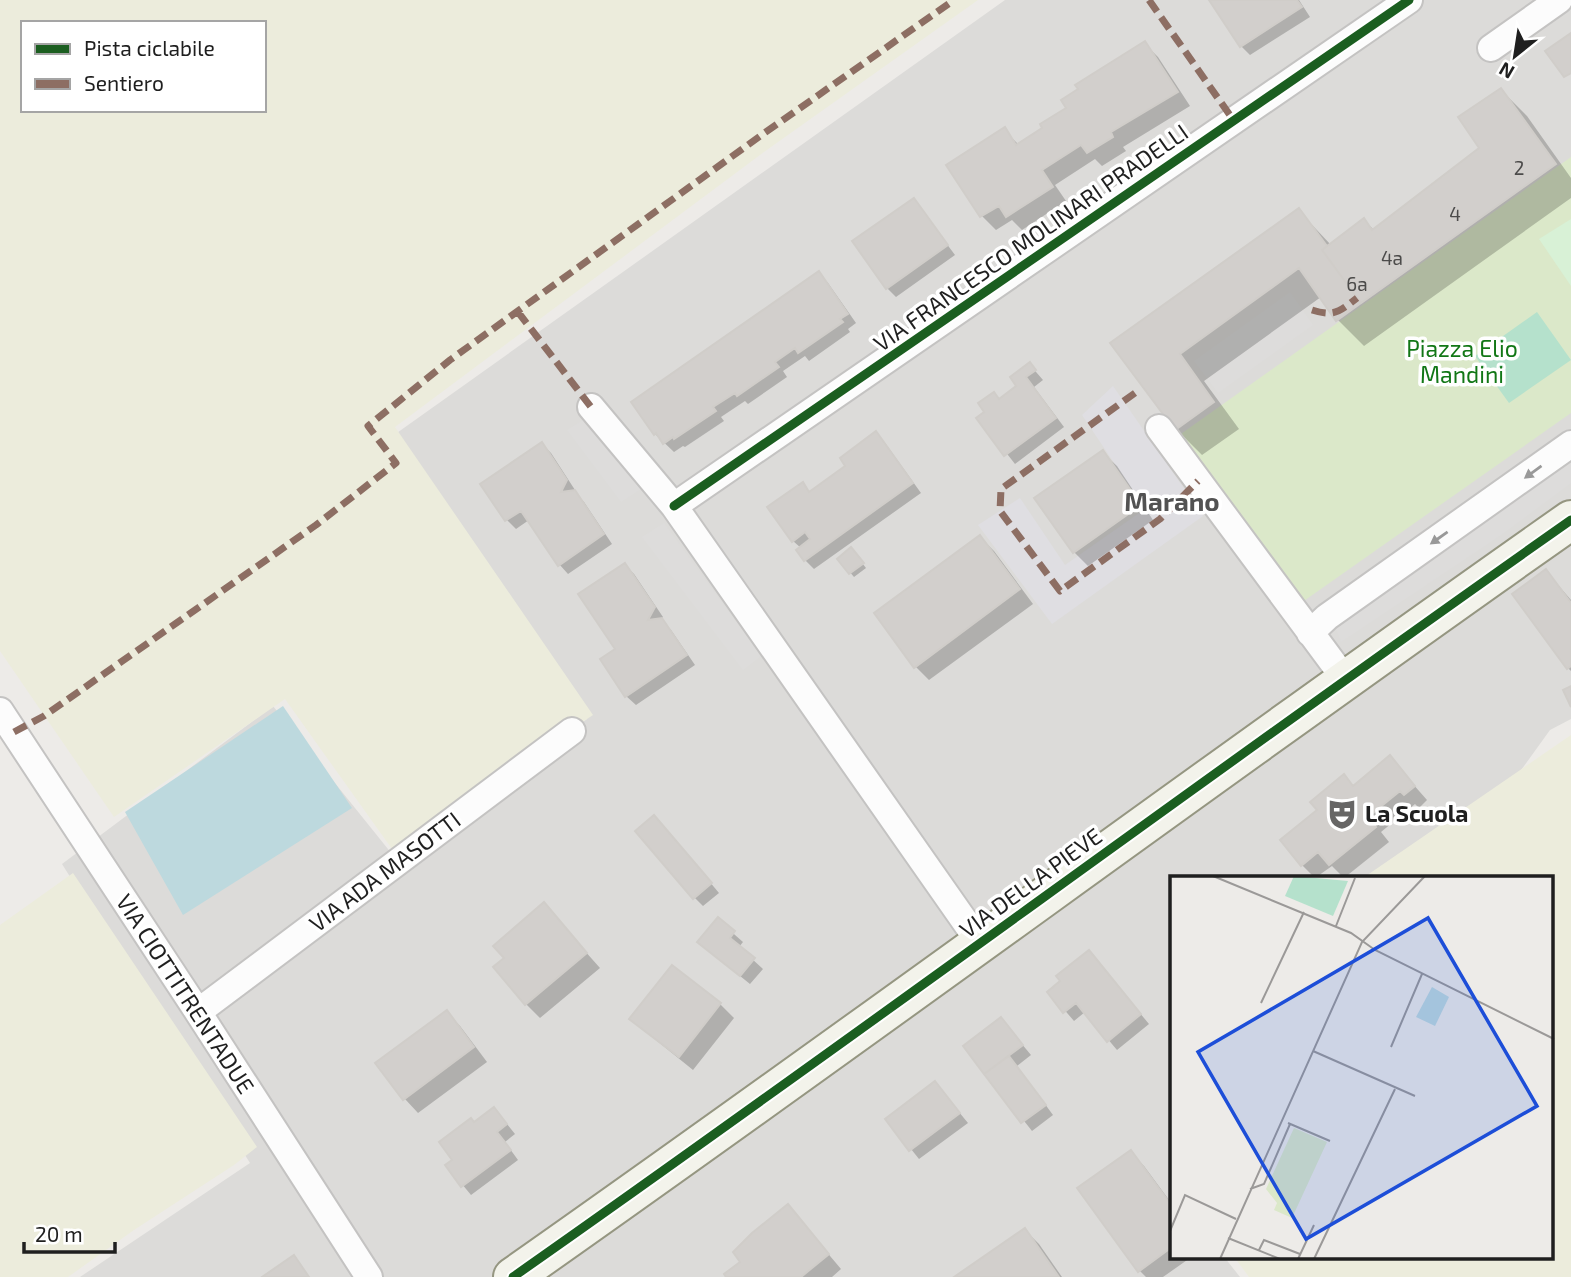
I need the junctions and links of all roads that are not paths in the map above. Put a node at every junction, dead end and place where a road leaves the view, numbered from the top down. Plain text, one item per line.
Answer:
1 (1409, 0) edge
2 (1559, 0) edge
3 (1491, 48) dead end
4 (591, 407) dead end
5 (1158, 428) dead end
6 (1571, 444) edge
7 (674, 506) junction
8 (1571, 520) edge
9 (1310, 633) junction
10 (1345, 679) junction
11 (0, 711) edge
12 (572, 731) dead end
13 (981, 943) junction
14 (198, 1012) junction
15 (369, 1277) edge
16 (513, 1277) edge

1 - 7 street, VIA FRANCESCO MOLINARI PRADELLI
2 - 3 street
4 - 7 street
5 - 9 street
6 -> 9 street
7 - 13 street
8 - 10 street, VIA DELLA PIEVE
9 - 10 street
10 - 13 street, VIA DELLA PIEVE
11 - 14 street, VIA CIOTTITRENTADUE
12 - 14 street, VIA ADA MASOTTI
13 - 16 street, VIA DELLA PIEVE
14 - 15 street, VIA CIOTTITRENTADUE

